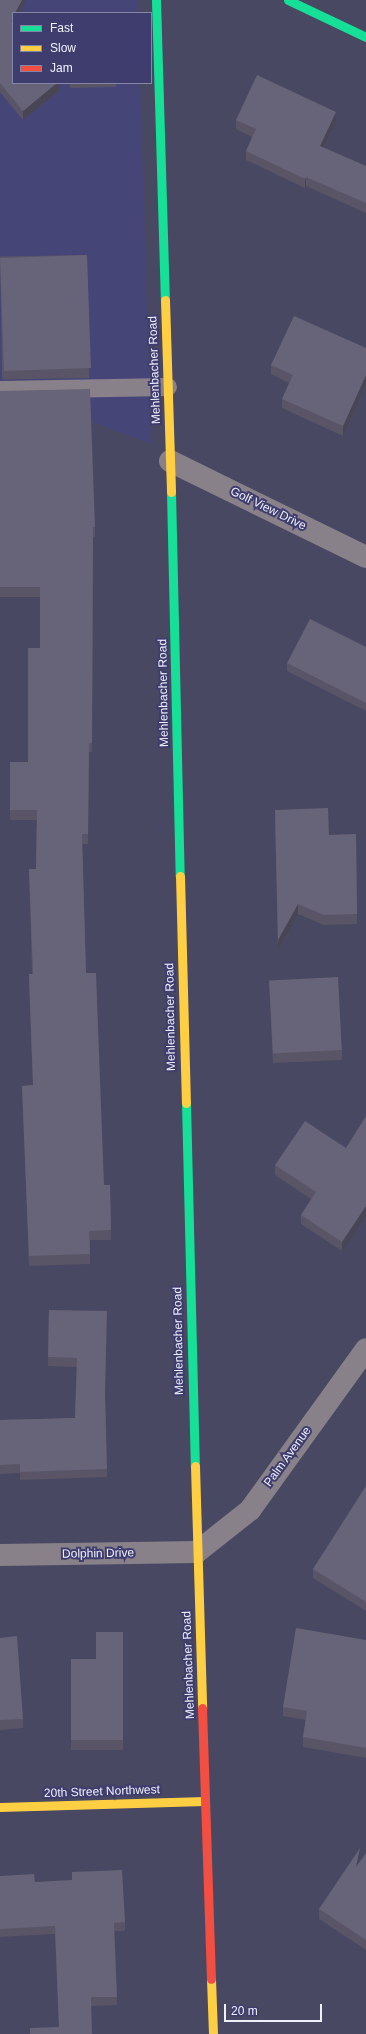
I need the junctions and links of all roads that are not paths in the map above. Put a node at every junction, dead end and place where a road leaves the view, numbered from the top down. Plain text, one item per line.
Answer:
1 (156, 0) edge
2 (288, 0) edge
3 (366, 37) edge
4 (168, 387) junction
5 (0, 390) edge
6 (170, 461) junction
7 (366, 557) edge
8 (366, 1349) edge
9 (197, 1552) junction
10 (0, 1555) edge
11 (205, 1801) junction
12 (0, 1807) edge
13 (213, 2034) edge

1 - 4 street, Mehlenbacher Road
2 - 3 street
4 - 5 lane
4 - 6 street, Mehlenbacher Road
6 - 7 street, Golf View Drive
6 - 9 street, Mehlenbacher Road
8 - 9 street, Palm Avenue
9 - 10 street, Dolphin Drive
9 - 11 street, Mehlenbacher Road
11 - 12 street, 20th Street Northwest
11 - 13 street, Mehlenbacher Road

